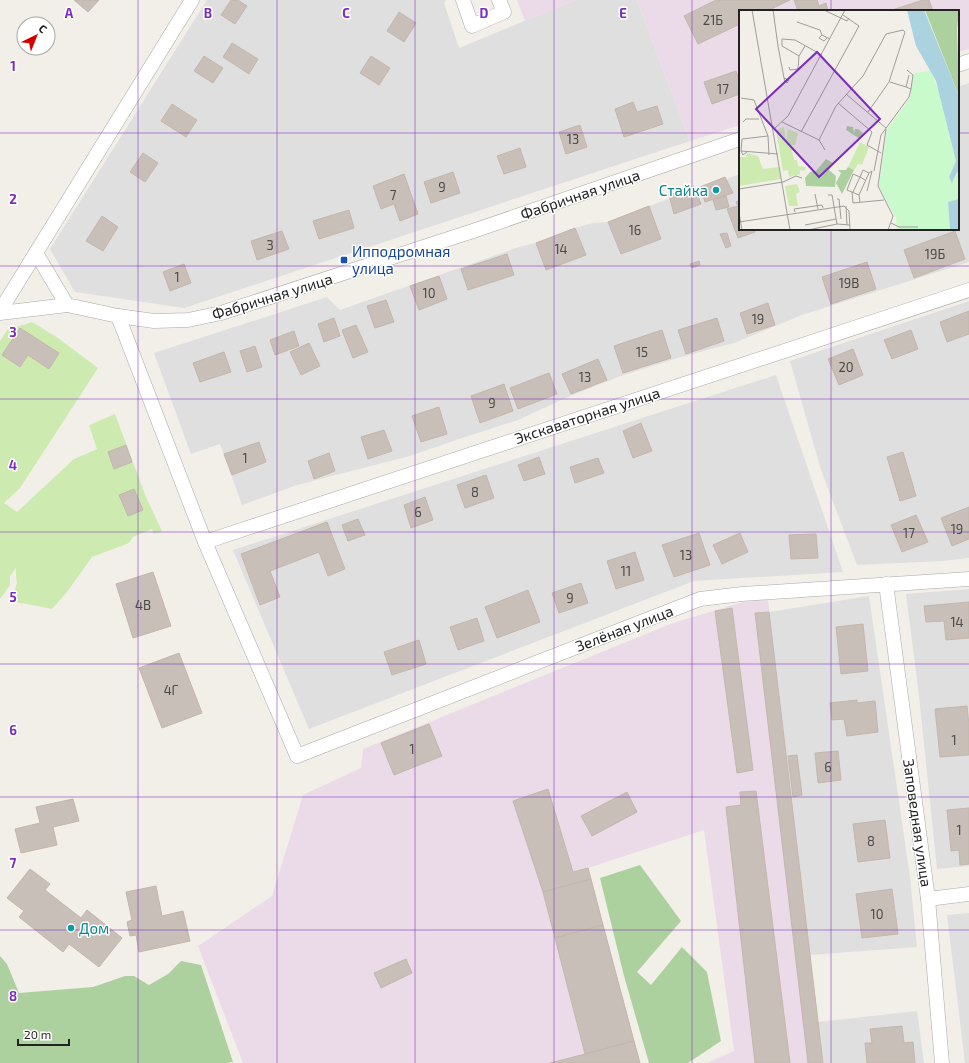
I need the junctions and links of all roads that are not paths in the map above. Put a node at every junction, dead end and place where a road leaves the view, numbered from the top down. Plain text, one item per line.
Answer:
1 (192, 0) edge
2 (463, 0) edge
3 (499, 0) edge
4 (969, 61) edge
5 (959, 65) edge
6 (739, 139) edge
7 (36, 253) junction
8 (969, 290) edge
9 (66, 305) junction
10 (0, 312) edge
11 (118, 316) junction
12 (206, 542) junction
13 (969, 578) edge
14 (886, 584) junction
15 (969, 894) edge
16 (928, 899) junction
17 (942, 1063) edge

1 - 7 street
2 - 3 street
4 - 5 street
6 - 11 street, Фабричная улица
7 - 9 street
7 - 10 street
8 - 12 street, Экскаваторная улица
9 - 10 street, Фабричная улица
9 - 11 street, Фабричная улица
11 - 12 street
12 - 14 street, Зелёная улица
13 - 14 street, Зелёная улица
14 - 16 street, Заповедная улица
15 - 16 street
16 - 17 street, Заповедная улица

